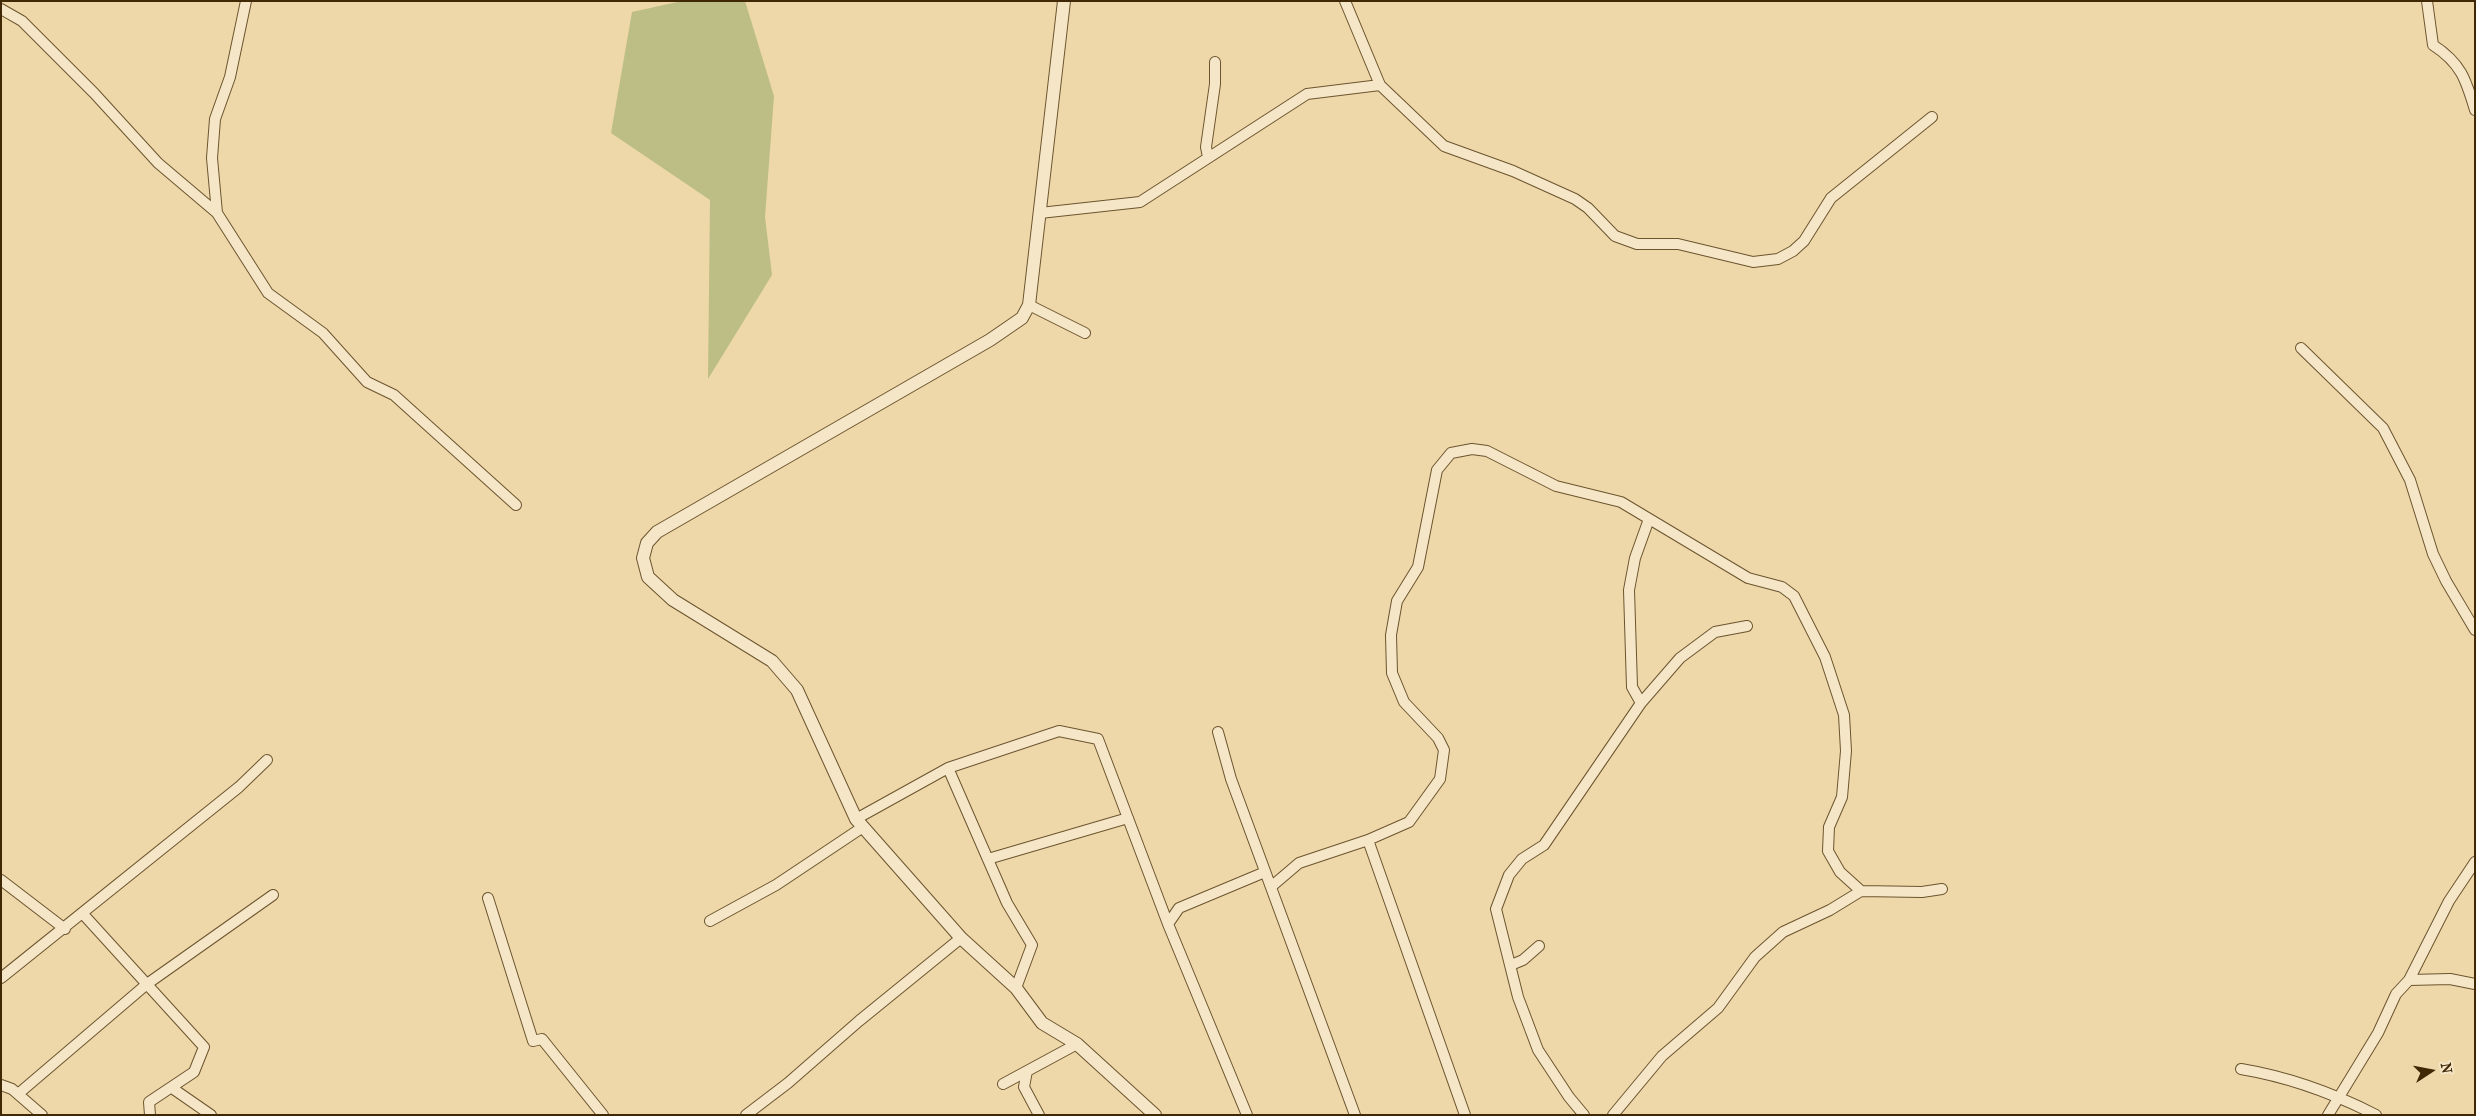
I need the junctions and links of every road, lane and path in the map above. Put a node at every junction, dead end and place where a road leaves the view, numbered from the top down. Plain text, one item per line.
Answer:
1 (246, 1) edge
2 (1064, 1) edge
3 (1345, 1) edge
4 (2428, 1) edge
5 (1, 9) edge
6 (1214, 62) dead end
7 (1380, 85) junction
8 (2475, 110) edge
9 (1932, 117) dead end
10 (1208, 157) junction
11 (218, 213) junction
12 (1040, 213) junction
13 (1029, 305) junction
14 (1085, 333) dead end
15 (2301, 348) dead end
16 (516, 505) dead end
17 (1650, 519) junction
18 (1747, 626) dead end
19 (2475, 630) edge
20 (1641, 704) junction
21 (1218, 732) dead end
22 (267, 760) dead end
23 (948, 768) junction
24 (1128, 818) junction
25 (859, 823) junction
26 (1368, 840) junction
27 (988, 859) junction
28 (2475, 862) edge
29 (1265, 872) junction
30 (1, 880) edge
31 (1272, 886) junction
32 (1942, 889) dead end
33 (1861, 891) junction
34 (273, 895) dead end
35 (488, 898) dead end
36 (83, 914) junction
37 (710, 921) dead end
38 (1168, 924) junction
39 (64, 929) junction
40 (961, 938) junction
41 (1539, 946) dead end
42 (1511, 965) junction
43 (1, 978) edge
44 (2410, 980) junction
45 (146, 984) junction
46 (2475, 984) edge
47 (1016, 988) junction
48 (1077, 1044) junction
49 (2241, 1069) dead end
50 (1027, 1072) junction
51 (1003, 1084) dead end
52 (1, 1085) edge
53 (172, 1088) junction
54 (18, 1094) junction
55 (2339, 1096) junction
56 (42, 1115) edge
57 (150, 1115) edge
58 (211, 1115) edge
59 (603, 1115) edge
60 (746, 1115) edge
61 (1038, 1115) edge
62 (1155, 1115) edge
63 (1247, 1115) edge
64 (1355, 1115) edge
65 (1465, 1115) edge
66 (1584, 1115) edge
67 (1613, 1115) edge
68 (2328, 1115) edge
69 (2376, 1115) edge

1 - 11 street
2 - 12 street
3 - 7 street
4 - 8 street
5 - 11 street
6 - 10 street
7 - 9 street
7 - 10 street
10 - 12 street
11 - 16 street
12 - 13 street
13 - 14 street
13 - 25 street
15 - 19 street
17 - 20 street
17 - 26 street
17 - 33 street
18 - 20 street
20 - 42 street
21 - 29 street
22 - 36 street
23 - 24 street
23 - 25 street
23 - 27 street
24 - 27 street
24 - 38 street
25 - 37 street
25 - 40 street
26 - 31 street
26 - 65 street
27 - 47 street
28 - 44 street
29 - 31 street
29 - 38 street
30 - 39 street
31 - 64 street
32 - 33 street
33 - 67 street
34 - 45 street
35 - 59 street
36 - 39 street
36 - 45 street
38 - 63 street
39 - 43 street
40 - 47 street
40 - 60 street
41 - 42 street
42 - 66 street
44 - 46 street
44 - 55 street
45 - 53 street
45 - 54 street
47 - 48 street
48 - 50 street
48 - 62 street
49 - 55 street
50 - 51 street
50 - 61 street
52 - 54 street
53 - 57 street
53 - 58 street
54 - 56 street
55 - 68 street
55 - 69 street

